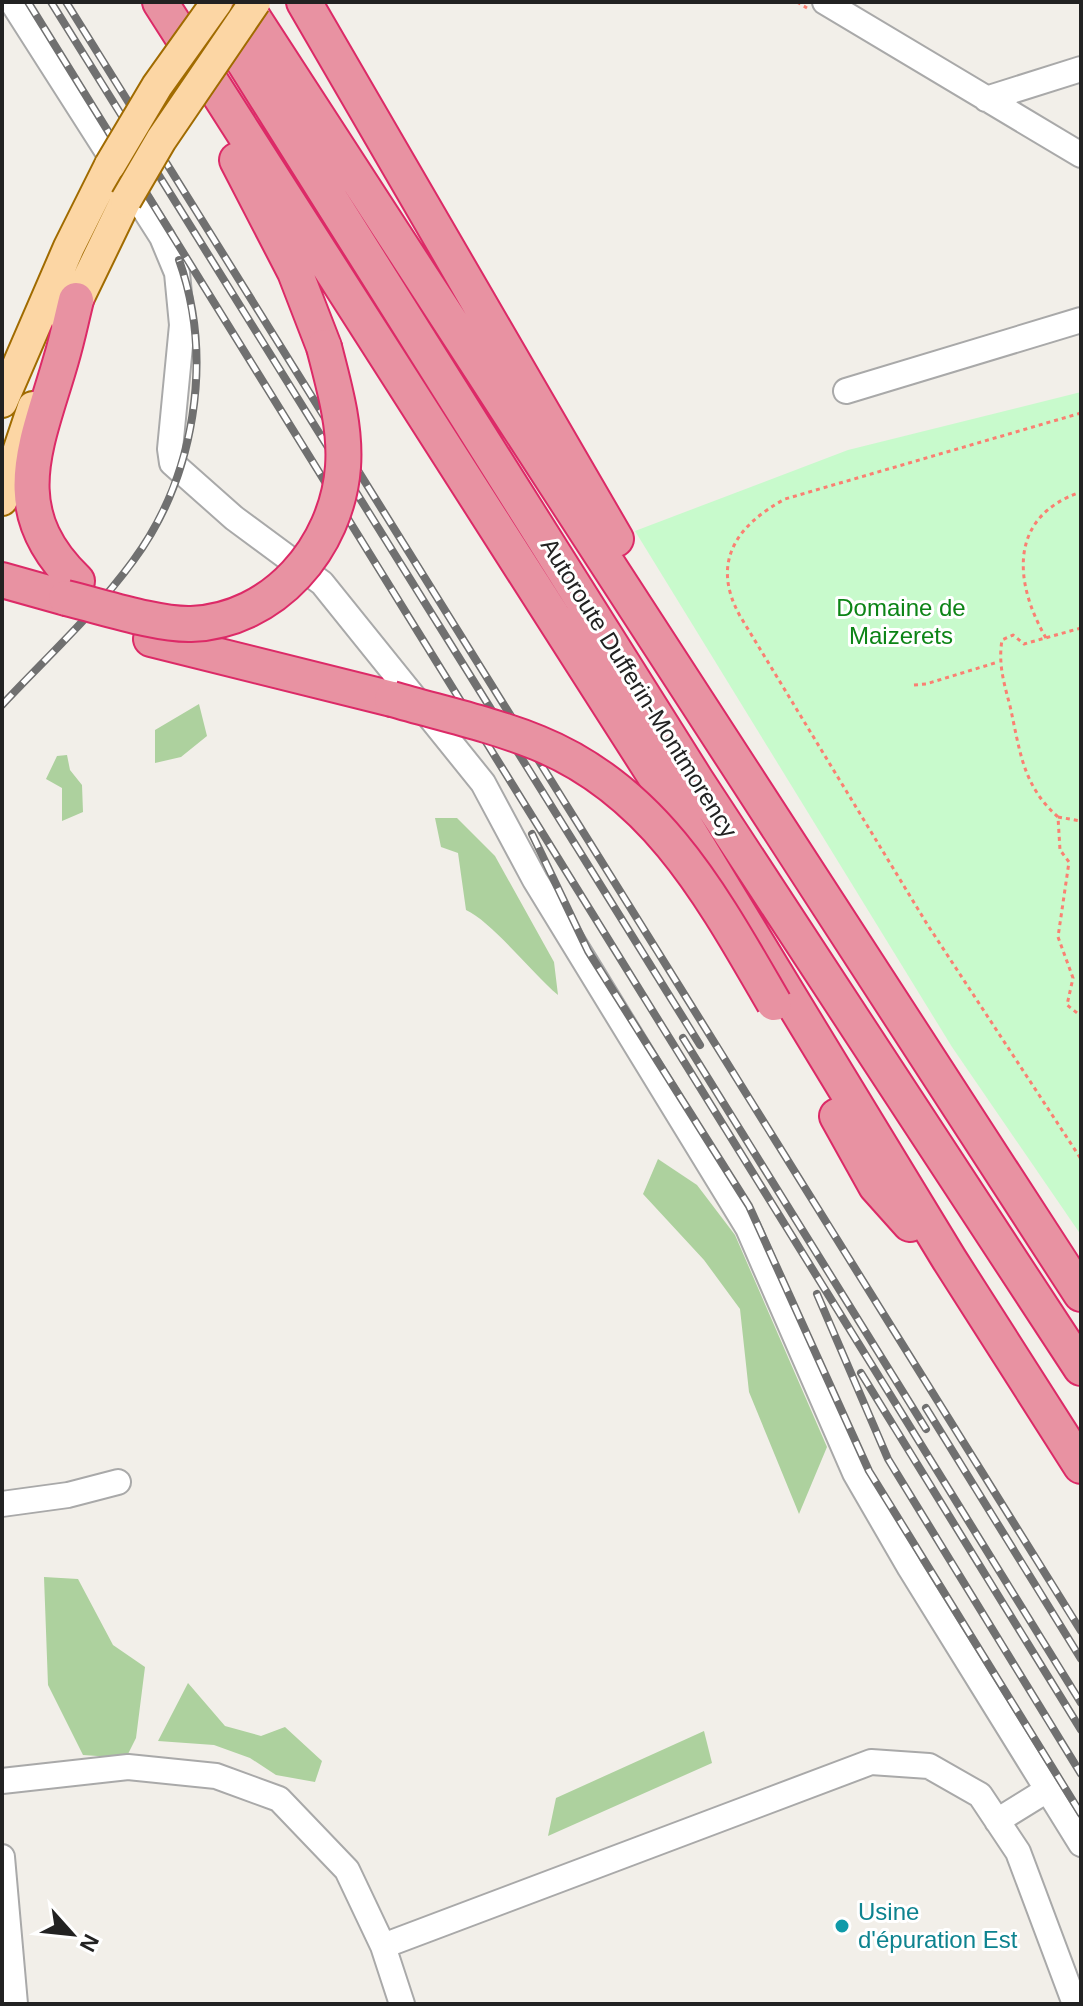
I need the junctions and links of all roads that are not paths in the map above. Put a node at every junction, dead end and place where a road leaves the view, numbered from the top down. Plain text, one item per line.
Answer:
1 (12, 2) edge
2 (151, 2) edge
3 (160, 2) edge
4 (206, 2) edge
5 (217, 2) edge
6 (243, 2) edge
7 (255, 2) edge
8 (283, 2) edge
9 (304, 2) edge
10 (825, 2) edge
11 (1081, 69) edge
12 (986, 99) junction
13 (1081, 155) edge
14 (436, 234) junction
15 (76, 300) junction
16 (1081, 320) edge
17 (846, 391) dead end
18 (2, 402) edge
19 (2, 500) edge
20 (2, 580) edge
21 (68, 599) junction
22 (2, 602) edge
23 (717, 735) junction
24 (949, 1259) junction
25 (1081, 1294) edge
26 (1081, 1368) edge
27 (1081, 1466) edge
28 (118, 1482) dead end
29 (2, 1504) edge
30 (2, 1781) edge
31 (1047, 1790) junction
32 (997, 1821) junction
33 (1081, 1844) edge
34 (2, 1857) edge
35 (383, 1946) junction
36 (15, 2004) edge
37 (402, 2004) edge
38 (1075, 2004) edge

1 - 31 street
2 - 21 highway, bridge
3 - 24 highway
4 - 26 highway, Autoroute Dufferin-Montmorency
5 - 18 main road, bridge
6 - 23 highway, Autoroute Dufferin-Montmorency
7 - 15 main road, bridge
8 - 14 highway
9 - 14 highway
10 - 12 street
11 - 12 street
12 - 13 street
14 - 23 highway
15 - 19 main road
15 - 21 highway
16 - 17 street
20 - 21 highway
21 - 22 highway
21 - 24 highway, bridge
23 - 25 highway, Autoroute Dufferin-Montmorency
24 - 27 highway
28 - 29 street
30 - 35 street
31 - 32 street
31 - 33 street
32 - 35 street
32 - 38 street
34 - 36 street
35 - 37 street

